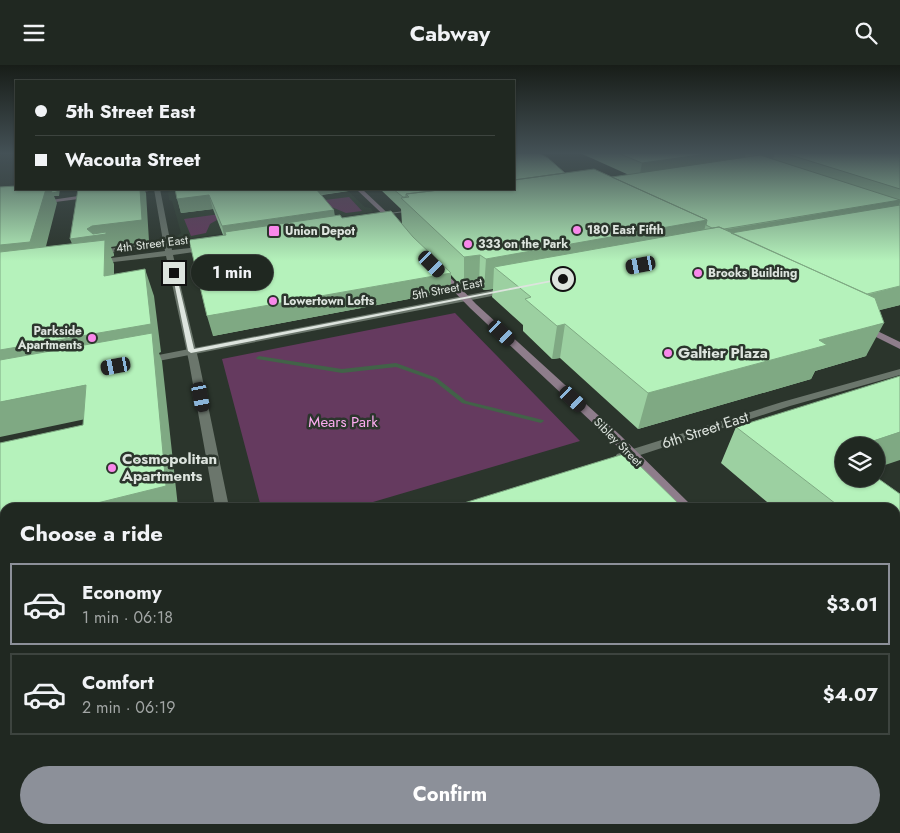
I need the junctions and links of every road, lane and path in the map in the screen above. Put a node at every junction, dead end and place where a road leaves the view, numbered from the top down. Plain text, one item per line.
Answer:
1 (147, 190) edge
2 (158, 190) edge
3 (360, 190) edge
4 (124, 192) edge
5 (96, 193) edge
6 (29, 201) edge
7 (401, 231) edge
8 (168, 242) junction
9 (218, 247) edge
10 (170, 252) junction
11 (96, 253) edge
12 (90, 263) edge
13 (432, 264) edge
14 (517, 289) edge
15 (466, 299) junction
16 (857, 324) edge
17 (900, 346) edge
18 (191, 351) junction
19 (131, 363) edge
20 (900, 372) edge
21 (630, 454) junction
22 (608, 461) edge
23 (221, 503) edge
24 (680, 503) edge

1 - 4 main road
2 - 8 street
3 - 7 main road
5 - 6 main road
8 - 10 street
8 - 11 street, 4th Street East
9 - 10 street, 4th Street East
10 - 12 street, 4th Street East
10 - 18 street
13 - 15 main road, Sibley Street
14 - 15 street, 5th Street East
15 - 18 street, 5th Street East
15 - 21 main road, Sibley Street
16 - 17 main road
18 - 19 street, 5th Street East
18 - 23 street
20 - 21 street, 6th Street East
21 - 22 street, 6th Street East
21 - 24 main road, Sibley Street

